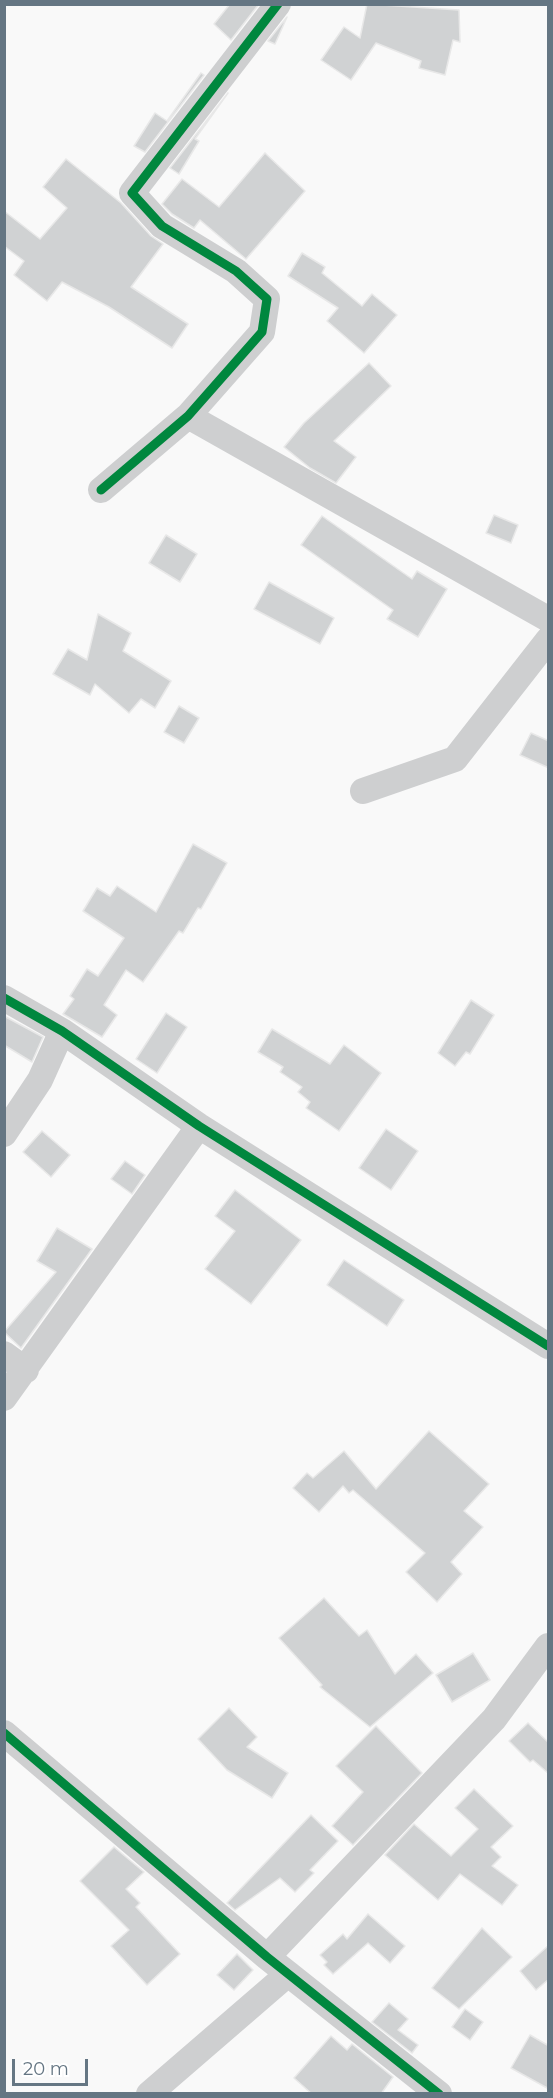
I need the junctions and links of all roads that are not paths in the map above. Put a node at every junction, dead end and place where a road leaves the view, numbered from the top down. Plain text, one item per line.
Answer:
1 (278, 4) edge
2 (188, 416) junction
3 (101, 490) dead end
4 (549, 619) edge
5 (549, 640) edge
6 (363, 791) dead end
7 (4, 998) edge
8 (62, 1031) junction
9 (199, 1126) junction
10 (4, 1134) edge
11 (549, 1346) edge
12 (4, 1354) edge
13 (26, 1370) junction
14 (4, 1398) edge
15 (549, 1646) edge
16 (4, 1732) edge
17 (267, 1957) junction
18 (288, 1974) junction
19 (149, 2094) edge
20 (439, 2094) edge

1 - 2 street
2 - 3 street
2 - 4 street
5 - 6 street
7 - 8 street
8 - 9 street
8 - 10 street
9 - 11 street
9 - 13 street
12 - 13 street
13 - 14 street
15 - 17 street
16 - 17 street
17 - 18 street
18 - 19 street
18 - 20 street

